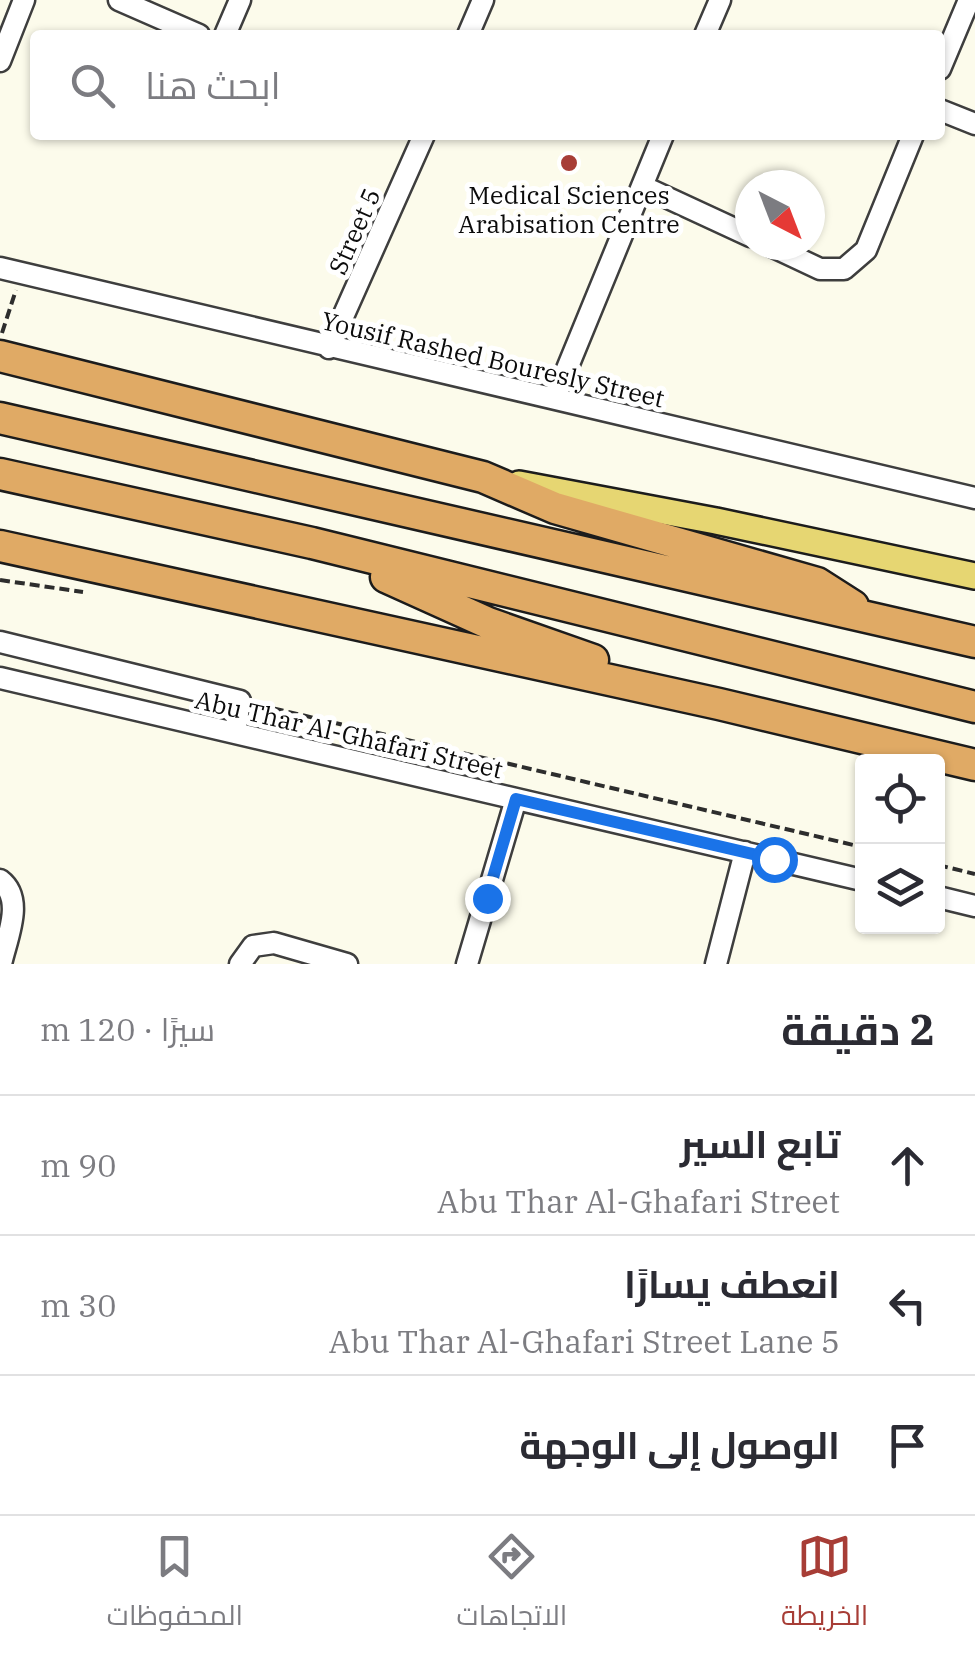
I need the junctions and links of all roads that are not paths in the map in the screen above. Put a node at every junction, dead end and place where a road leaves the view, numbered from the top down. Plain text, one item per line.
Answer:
1 (24, 0) edge
2 (119, 0) edge
3 (240, 0) edge
4 (483, 0) edge
5 (720, 0) edge
6 (968, 0) edge
7 (187, 30) edge
8 (227, 30) edge
9 (470, 30) edge
10 (707, 30) edge
11 (945, 57) edge
12 (0, 62) edge
13 (945, 112) edge
14 (975, 124) edge
15 (422, 140) edge
16 (661, 140) edge
17 (911, 140) edge
18 (642, 186) junction
19 (735, 229) edge
20 (801, 260) edge
21 (10, 271) edge
22 (330, 348) junction
23 (4, 350) edge
24 (555, 398) junction
25 (0, 418) edge
26 (0, 474) edge
27 (482, 477) junction
28 (975, 498) edge
29 (312, 544) junction
30 (0, 548) edge
31 (975, 573) edge
32 (873, 619) junction
33 (0, 642) edge
34 (975, 642) edge
35 (0, 678) edge
36 (719, 704) junction
37 (975, 707) edge
38 (235, 733) junction
39 (975, 764) edge
40 (516, 799) junction
41 (745, 852) junction
42 (855, 878) edge
43 (0, 880) edge
44 (945, 899) edge
45 (975, 906) edge
46 (2, 964) edge
47 (240, 964) edge
48 (347, 964) edge
49 (467, 964) edge
50 (716, 964) edge

1 - 12 street
2 - 7 street
3 - 8 street
4 - 9 street
5 - 10 street
6 - 11 street
13 - 14 street
15 - 22 street, Street 5
16 - 18 street
17 - 20 street
18 - 19 street
18 - 24 street
21 - 22 street, Yousif Rashed Bouresly Street
22 - 24 street, Yousif Rashed Bouresly Street
23 - 27 highway
24 - 28 street, Yousif Rashed Bouresly Street
25 - 32 highway
26 - 29 highway
27 - 31 main road
27 - 32 highway
29 - 36 highway
29 - 37 highway
30 - 36 highway
32 - 34 highway
33 - 38 street
35 - 38 street, Abu Thar Al-Ghafari Street
36 - 39 highway
38 - 40 street, Abu Thar Al-Ghafari Street
40 - 41 street, Abu Thar Al-Ghafari Street
40 - 49 street
41 - 42 street, Abu Thar Al-Ghafari Street
41 - 50 street
43 - 46 street
44 - 45 street
47 - 48 street

